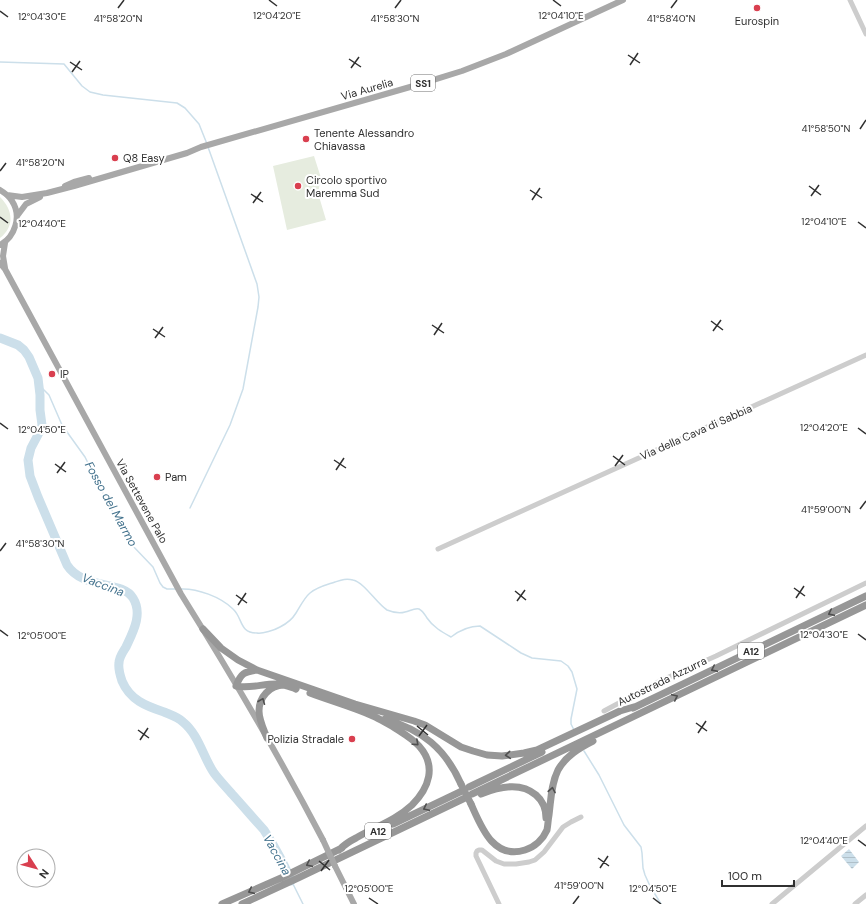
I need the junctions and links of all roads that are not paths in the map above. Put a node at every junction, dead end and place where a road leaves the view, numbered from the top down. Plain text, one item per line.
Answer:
1 (623, 0) edge
2 (850, 0) edge
3 (866, 34) edge
4 (0, 190) edge
5 (47, 193) junction
6 (7, 195) junction
7 (17, 216) junction
8 (2, 244) edge
9 (0, 263) edge
10 (5, 269) junction
11 (866, 356) edge
12 (438, 549) dead end
13 (866, 583) edge
14 (866, 596) edge
15 (866, 605) edge
16 (203, 629) junction
17 (257, 670) junction
18 (236, 686) junction
19 (285, 686) junction
20 (604, 711) dead end
21 (385, 713) junction
22 (373, 716) junction
23 (267, 738) junction
24 (578, 739) junction
25 (468, 795) junction
26 (581, 818) dead end
27 (866, 826) edge
28 (339, 850) junction
29 (866, 895) edge
30 (222, 904) edge
31 (242, 904) edge
32 (354, 904) edge
33 (498, 904) edge
34 (772, 904) edge
35 (855, 904) edge

1 - 5 main road, Via Aurelia / SS1
2 - 3 street
4 - 6 main road
5 - 6 main road, Via Aurelia / SS1
5 - 7 main road, Via Aurelia / SS1
6 - 7 main road
7 - 8 main road, SS1
8 - 10 main road, Via Settevene Palo
9 - 10 main road, Via Settevene Palo
10 - 16 main road, Via Settevene Palo
11 - 12 street, Via della Cava di Sabbia
13 - 20 street
14 -> 24 highway, Autostrada Azzurra / A12
24 -> 15 highway, Autostrada Azzurra / A12
16 - 17 highway
16 - 18 main road, Via Settevene Palo
17 - 18 highway
17 - 21 highway
18 - 19 highway
18 - 23 main road, Via Settevene Palo
19 - 22 highway
23 -> 19 highway
24 -> 21 highway
21 - 25 highway
22 - 25 highway
22 -> 28 highway
23 - 32 main road, Via Settevene Palo, bridge
24 - 25 highway, A12
25 -> 24 highway
25 - 25 highway
25 -> 28 highway, A12
25 - 31 highway, A12
26 - 33 street
27 - 34 street
28 -> 30 highway, A12
29 - 35 street

